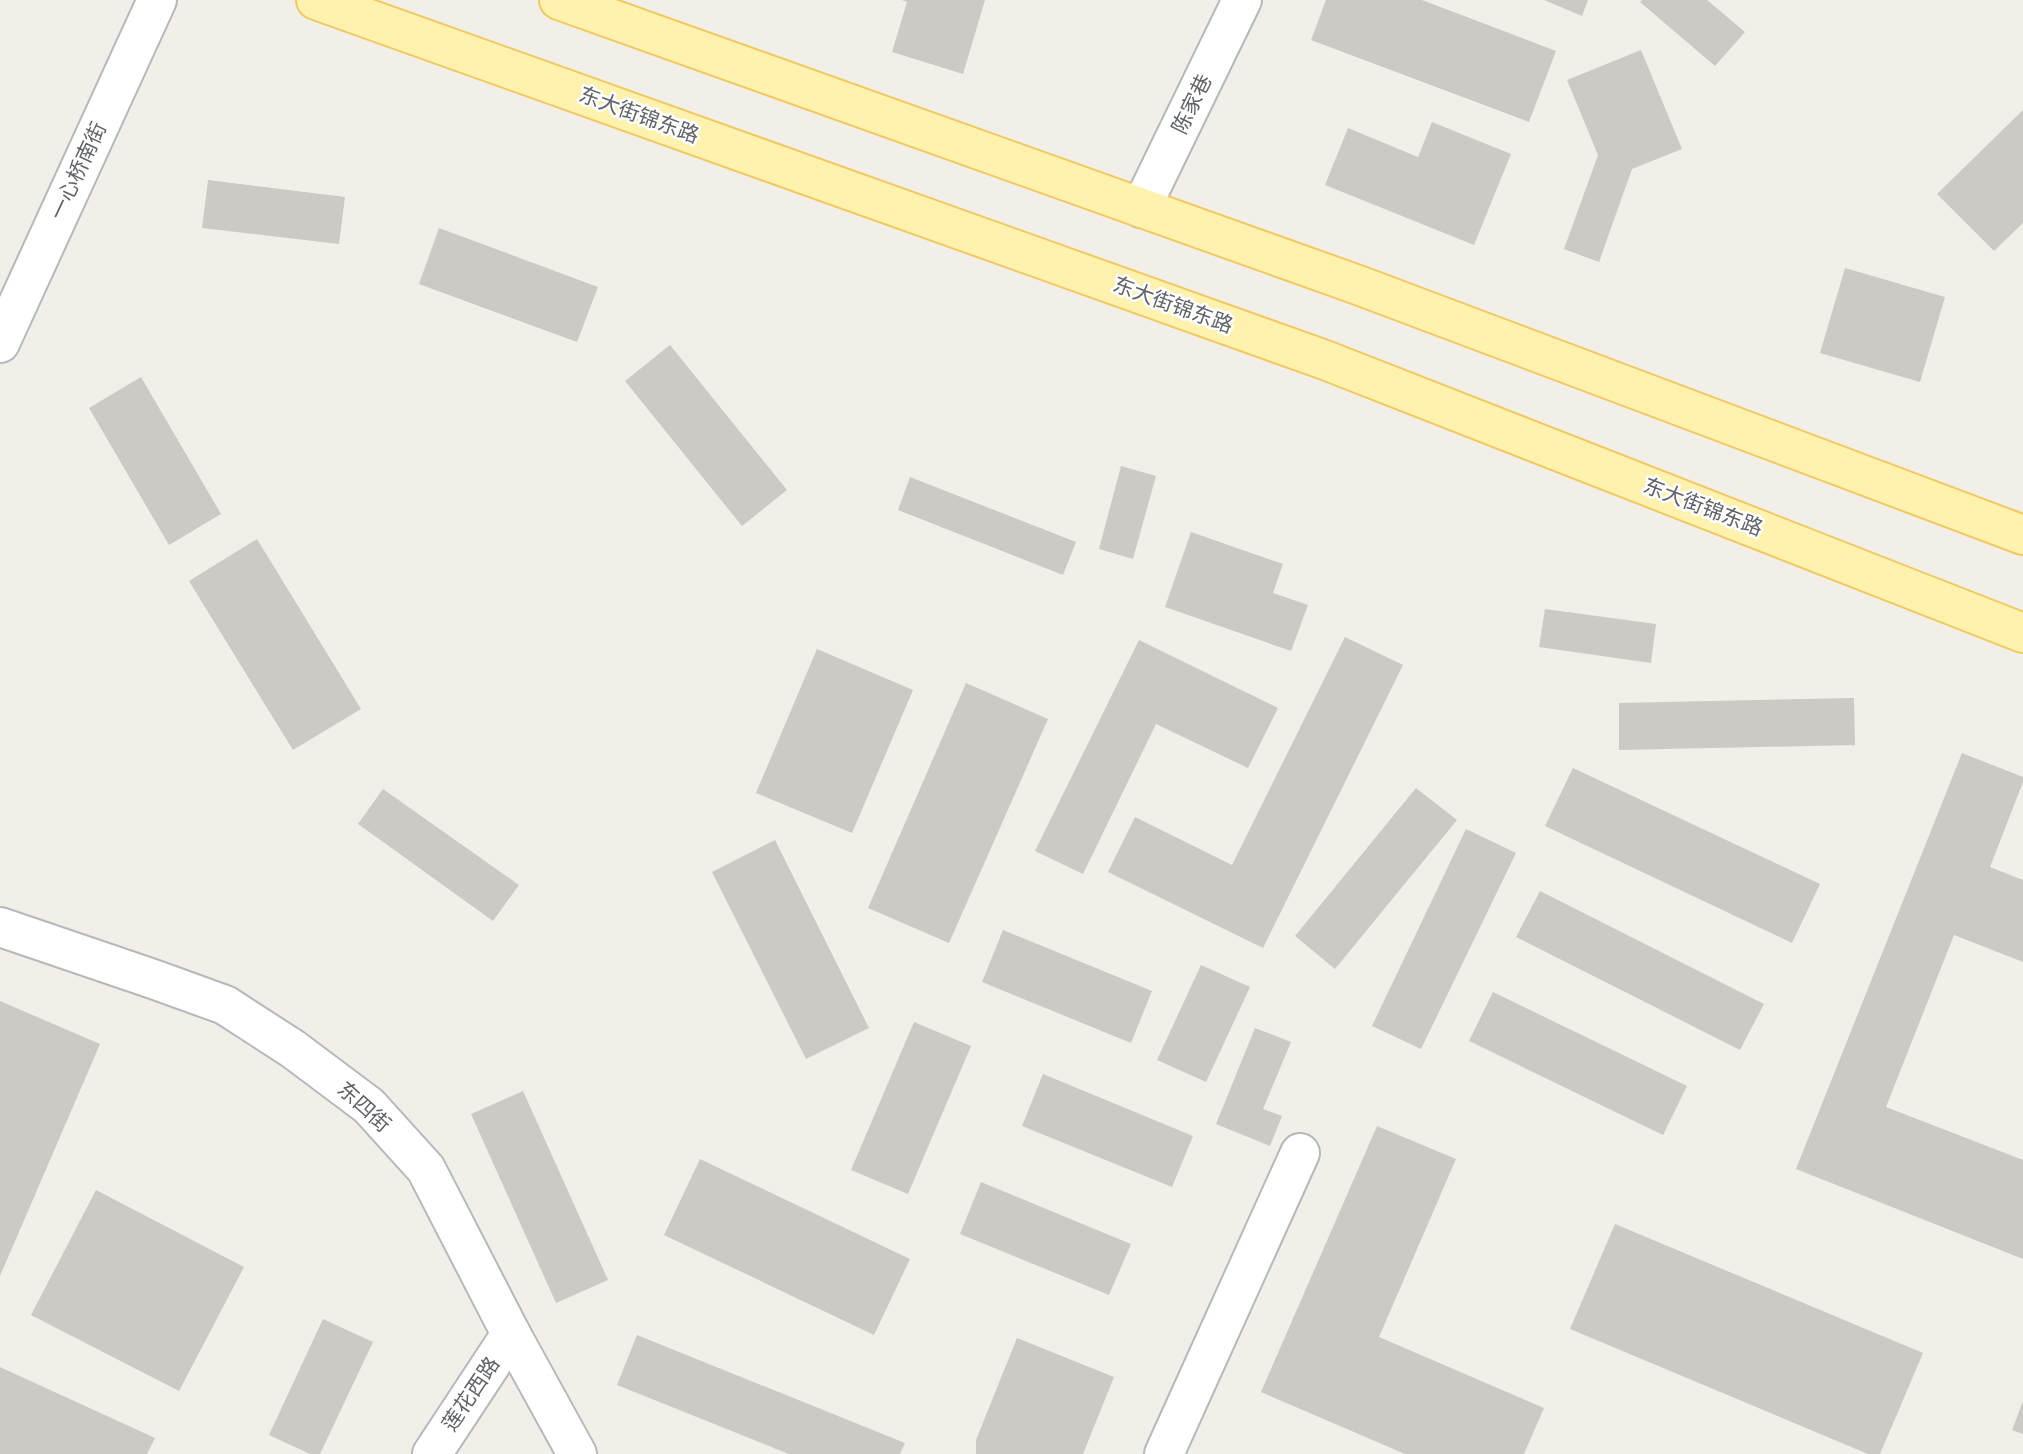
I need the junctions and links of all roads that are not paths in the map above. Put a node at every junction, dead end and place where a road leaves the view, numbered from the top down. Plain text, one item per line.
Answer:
1 (157, 0) edge
2 (316, 0) edge
3 (559, 0) edge
4 (1242, 0) edge
5 (1141, 208) junction
6 (0, 342) edge
7 (2023, 535) edge
8 (2023, 632) edge
9 (0, 927) edge
10 (1300, 1153) dead end
11 (511, 1334) junction
12 (432, 1454) edge
13 (577, 1454) edge
14 (1164, 1454) edge

1 - 6 street, 一心桥南街
2 - 8 main road, 东大街锦东路
3 - 5 main road
4 - 5 street, 陈家巷
5 - 7 main road
9 - 11 street, 东四街
10 - 14 street
11 - 12 street, 莲花西路
11 - 13 street, 东四街

